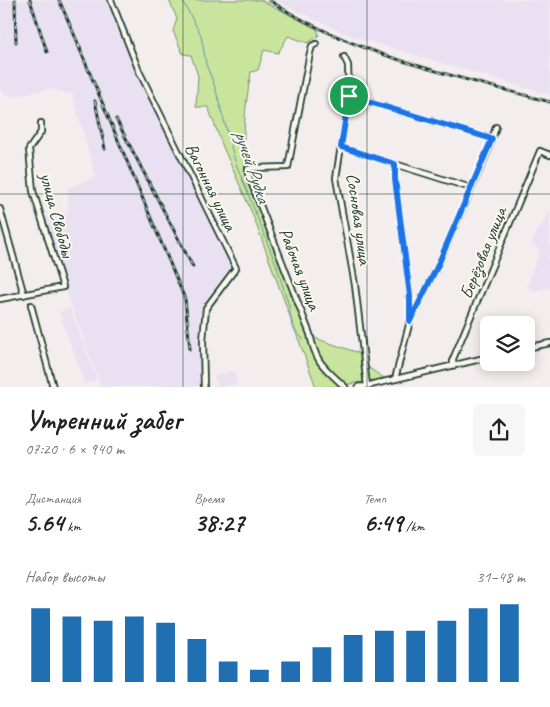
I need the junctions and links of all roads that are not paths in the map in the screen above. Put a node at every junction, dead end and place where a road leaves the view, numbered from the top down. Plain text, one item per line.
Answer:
1 (111, 0) edge
2 (316, 44) dead end
3 (344, 57) dead end
4 (349, 96) junction
5 (41, 123) dead end
6 (496, 127) dead end
7 (492, 139) junction
8 (341, 147) junction
9 (550, 155) edge
10 (395, 164) junction
11 (471, 188) junction
12 (0, 209) edge
13 (24, 295) junction
14 (0, 299) edge
15 (31, 305) dead end
16 (410, 321) junction
17 (550, 343) edge
18 (535, 346) edge
19 (480, 359) edge
20 (453, 365) junction
21 (395, 379) junction
22 (364, 386) edge
23 (52, 387) edge
24 (204, 387) edge
25 (345, 387) edge
26 (359, 387) edge

1 - 24 street, Вагонная улица
2 - 25 street, Рабочая улица
3 - 4 street, Сосновая улица
4 - 7 street
4 - 8 street, Сосновая улица
5 - 13 street, улица Свободы
6 - 7 street
7 - 11 street
8 - 10 street
8 - 22 street, Сосновая улица
9 - 20 street, Берёзовая улица
10 - 11 street
10 - 16 street
11 - 16 street
12 - 13 street
13 - 14 street
15 - 23 street
16 - 21 street
17 - 18 street
19 - 20 street
20 - 21 street
21 - 22 street
22 - 26 main road

